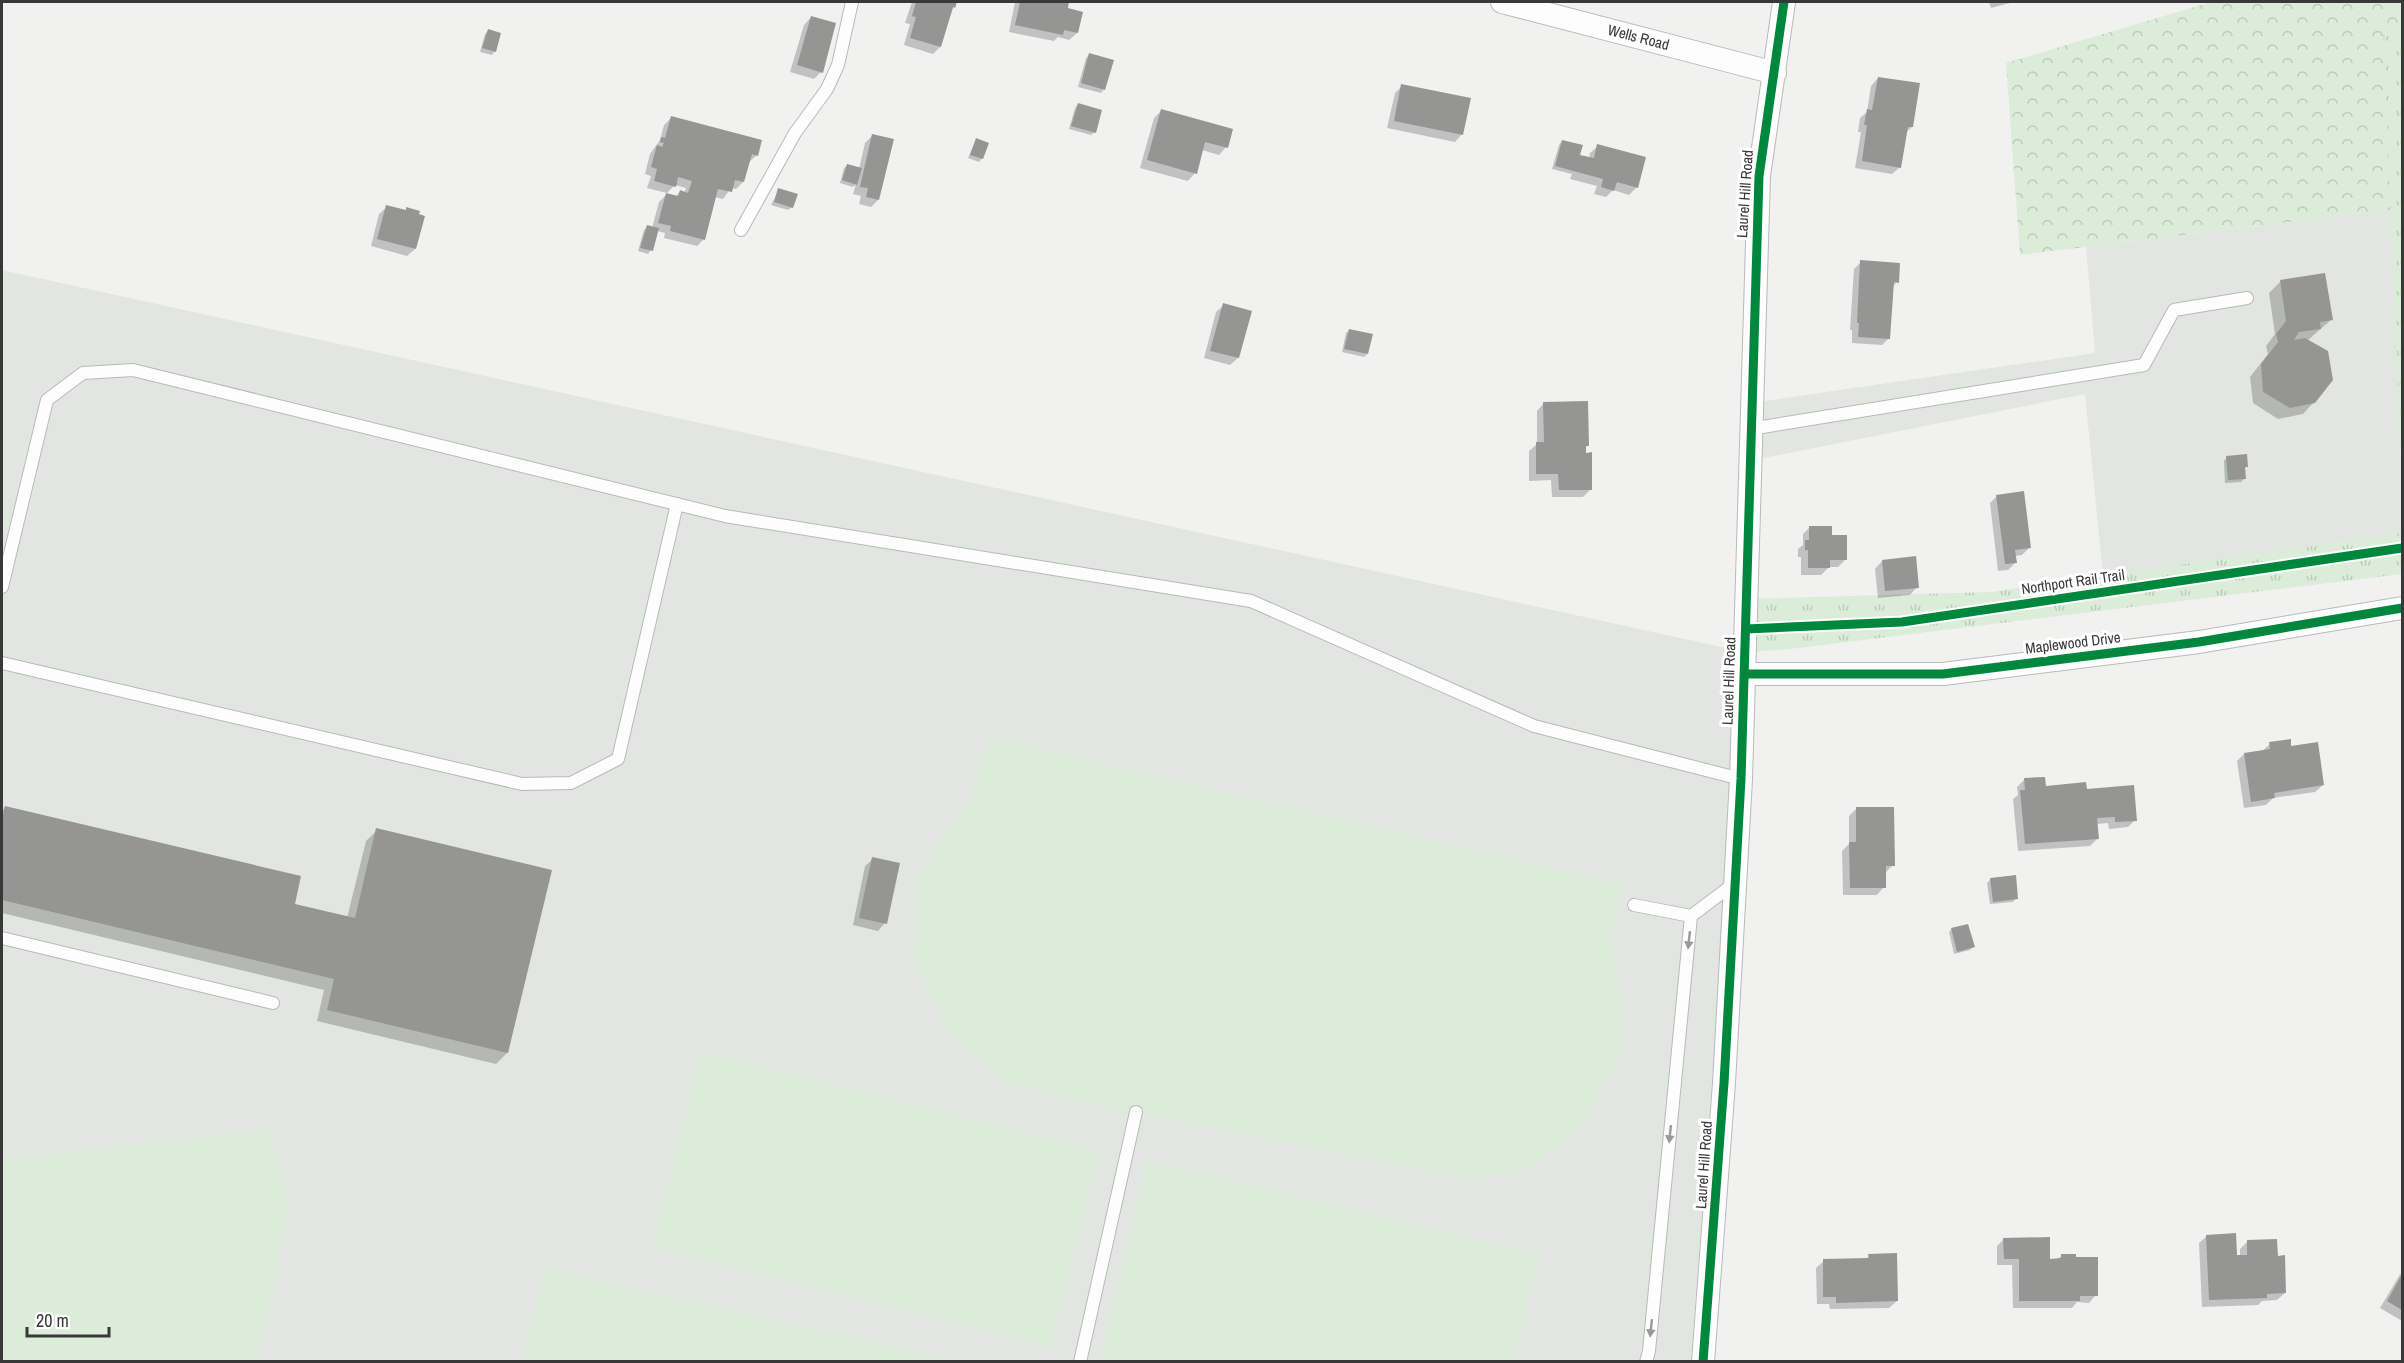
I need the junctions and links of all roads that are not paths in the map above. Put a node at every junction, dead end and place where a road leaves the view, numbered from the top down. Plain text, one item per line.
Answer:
1 (852, 2) edge
2 (1502, 2) edge
3 (1784, 2) edge
4 (1775, 74) junction
5 (741, 230) dead end
6 (2247, 298) dead end
7 (1750, 429) junction
8 (676, 504) junction
9 (2, 587) edge
10 (2403, 608) edge
11 (2, 663) edge
12 (1745, 674) junction
13 (1741, 779) junction
14 (1736, 882) junction
15 (1634, 904) dead end
16 (1691, 916) junction
17 (2, 938) edge
18 (273, 1003) dead end
19 (1136, 1113) dead end
20 (1080, 1362) edge
21 (1646, 1362) edge
22 (1703, 1362) edge

1 - 5 lane
2 - 4 street, Wells Road
3 - 4 street, Laurel Hill Road
4 - 7 street, Laurel Hill Road
6 - 7 lane
7 - 12 street, Laurel Hill Road
8 - 9 lane
8 - 11 lane
8 - 13 lane
10 - 12 street, Maplewood Drive
12 - 13 street, Laurel Hill Road
13 - 14 street, Laurel Hill Road
14 - 16 lane
14 - 22 street, Laurel Hill Road
15 - 16 lane
16 -> 21 lane
17 - 18 lane
19 - 20 lane

